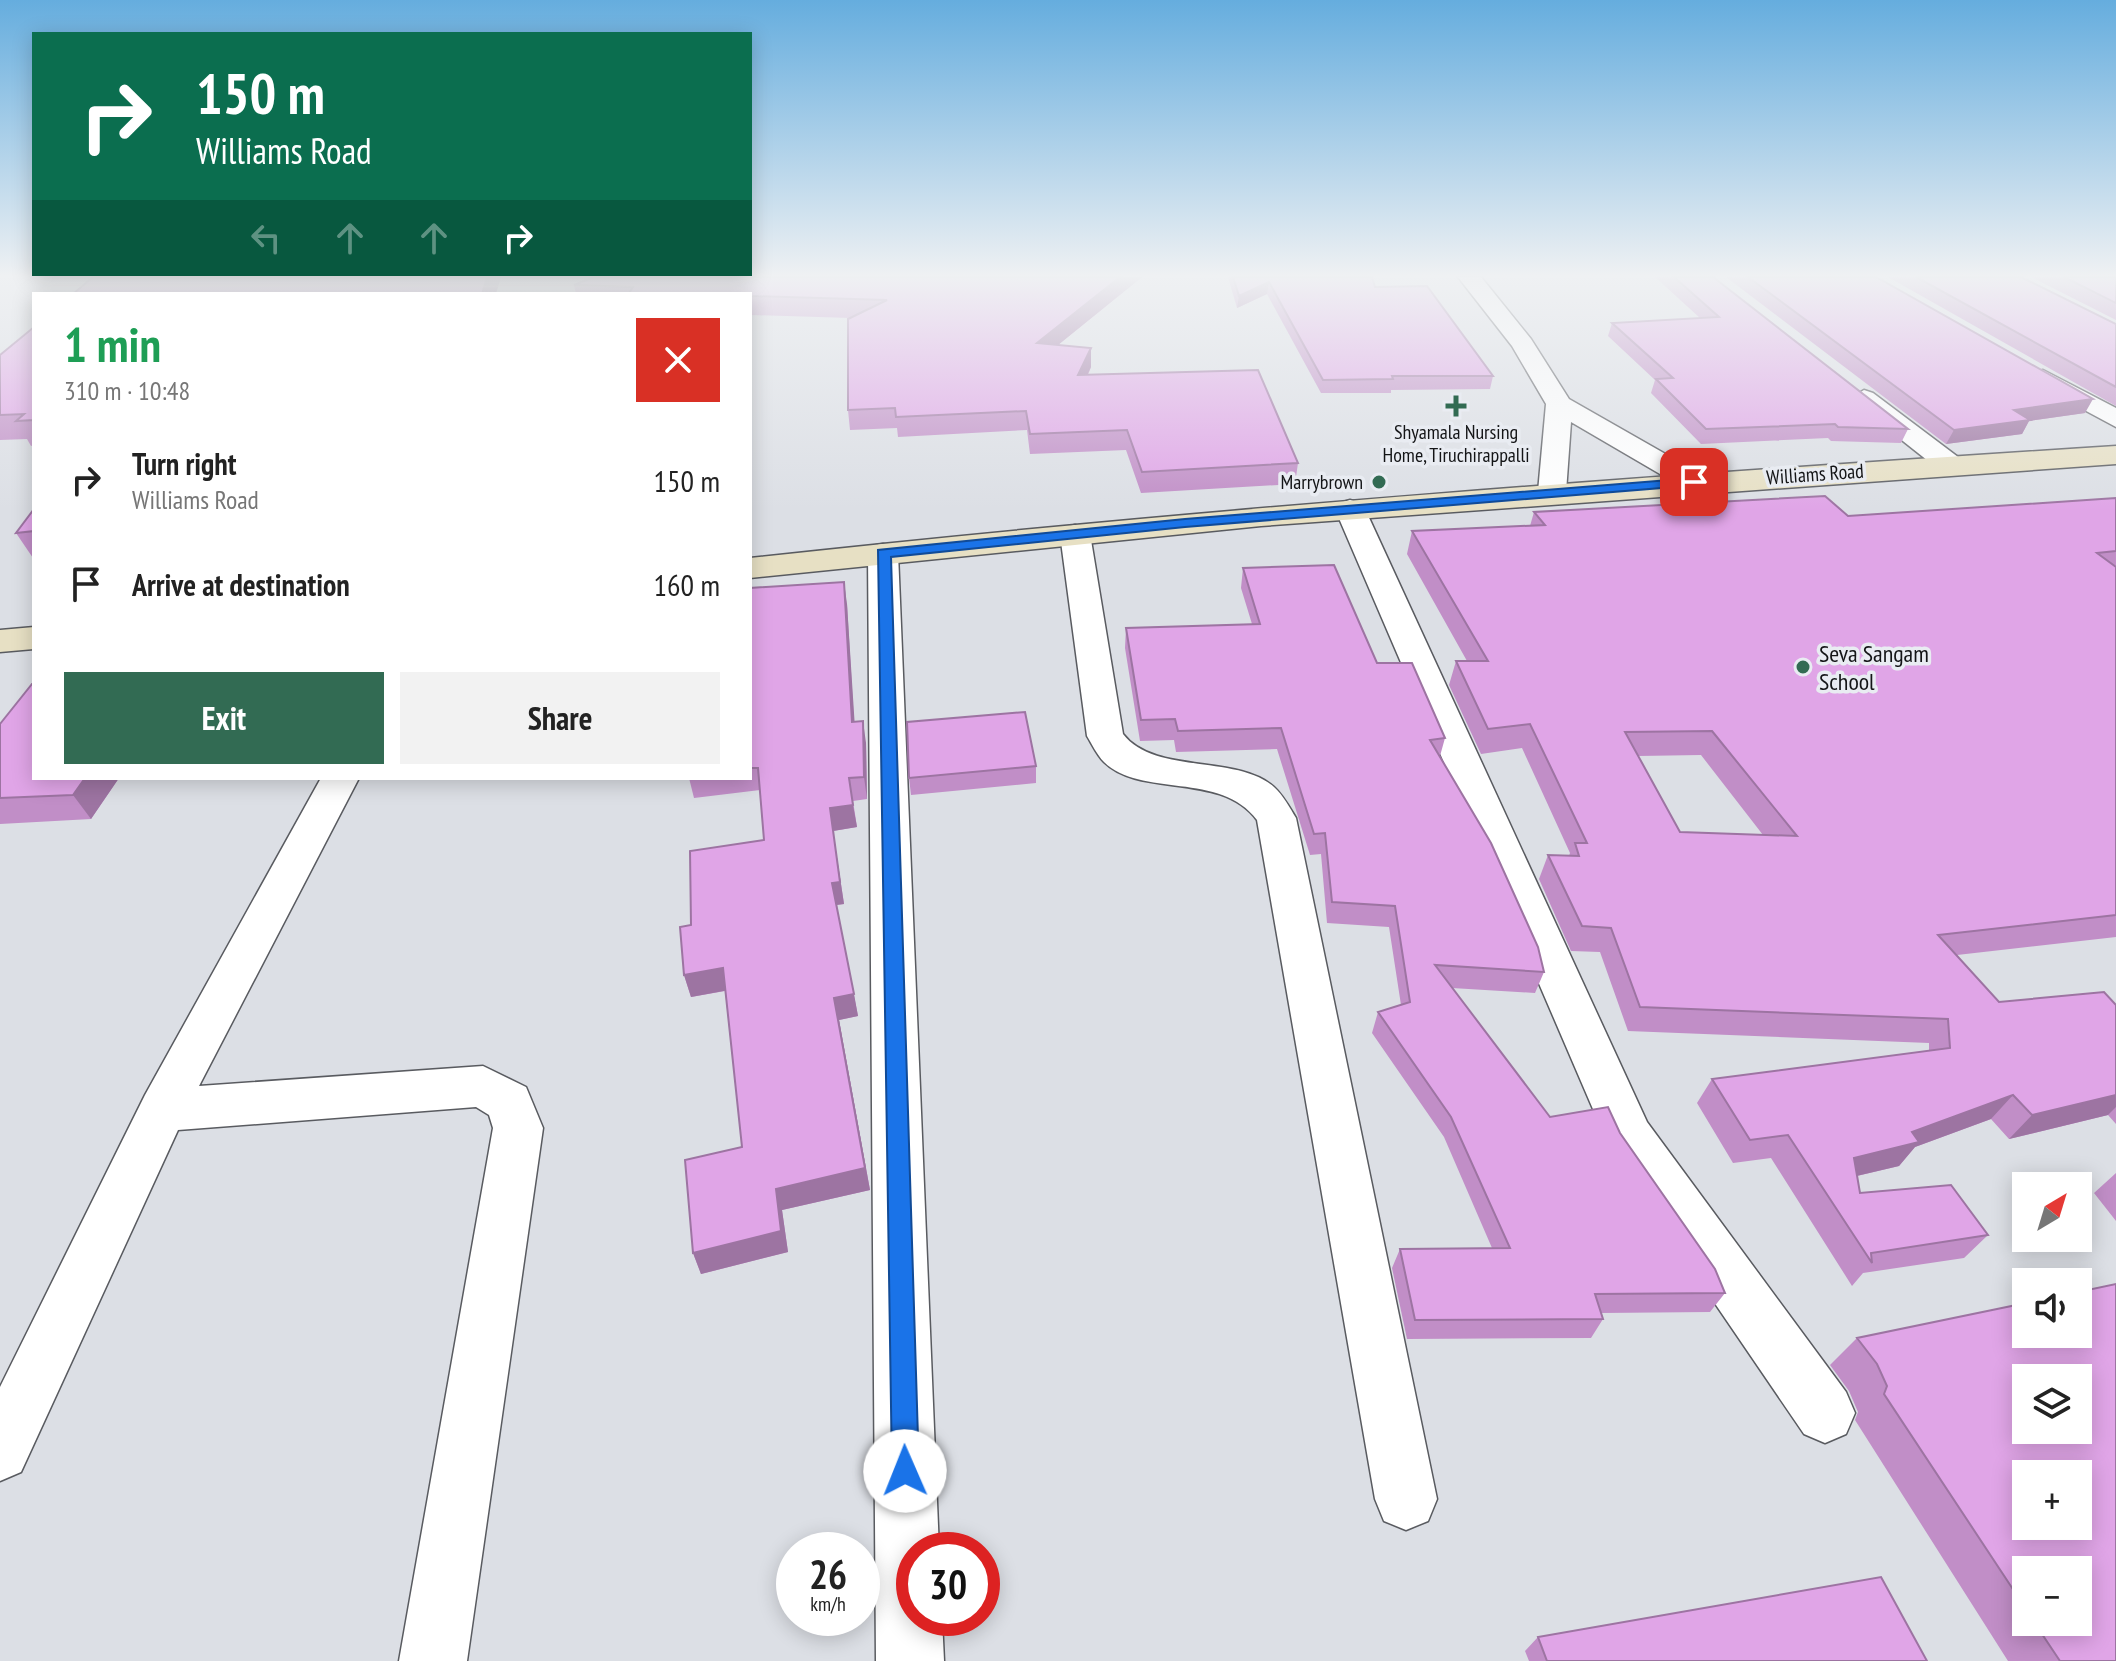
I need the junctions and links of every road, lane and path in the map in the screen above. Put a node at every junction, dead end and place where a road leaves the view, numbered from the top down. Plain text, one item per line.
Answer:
1 (1529, 355) edge
2 (2023, 367) edge
3 (1842, 381) edge
4 (1559, 404) junction
5 (2116, 419) edge
6 (2116, 455) edge
7 (1952, 466) junction
8 (1694, 482) junction
9 (1552, 492) junction
10 (1350, 509) junction
11 (1075, 534) junction
12 (883, 553) junction
13 (752, 568) edge
14 (32, 638) edge
15 (0, 641) edge
16 (339, 780) edge
17 (162, 1110) junction
18 (1825, 1413) dead end
19 (0, 1451) edge
20 (1406, 1499) dead end
21 (433, 1661) edge
22 (910, 1661) edge

1 - 4 street
2 - 5 street
3 - 7 street
4 - 8 street
4 - 9 street
6 - 7 street, Williams Road
7 - 8 street, Williams Road
8 - 9 street, Williams Road
9 - 10 street, Williams Road
10 - 11 street, Williams Road
10 - 18 street
11 - 12 street, Williams Road
11 - 20 street
12 - 13 street, Williams Road
12 - 22 street
14 - 15 street
16 - 17 street
17 - 19 street
17 - 21 street

